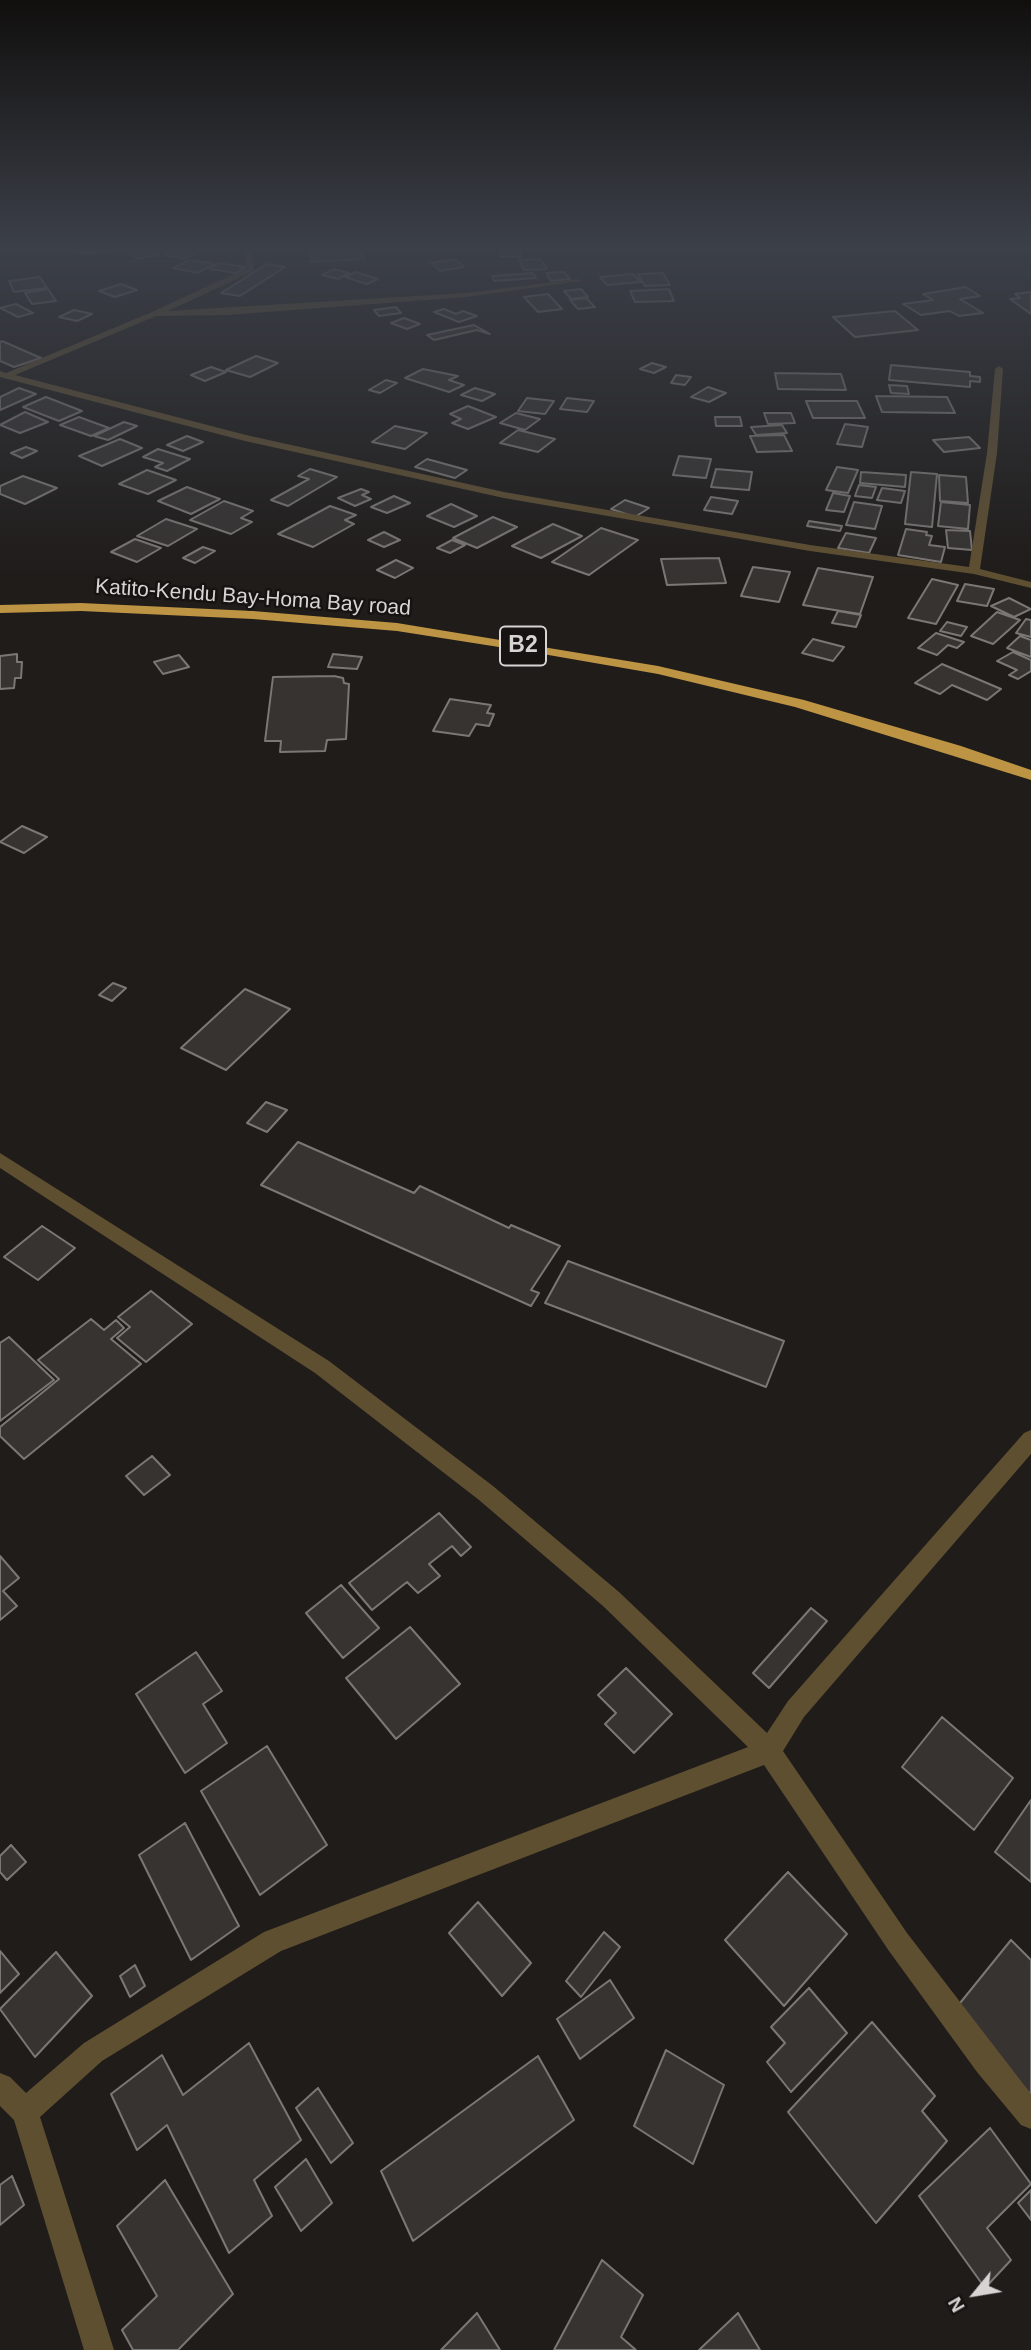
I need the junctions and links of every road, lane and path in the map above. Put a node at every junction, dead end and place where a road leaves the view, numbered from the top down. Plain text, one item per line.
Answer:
1 (44, 359) edge
2 (999, 369) dead end
3 (3, 375) edge
4 (974, 571) junction
5 (1031, 585) edge
6 (0, 609) edge
7 (1031, 775) edge
8 (0, 1159) edge
9 (1031, 1439) edge
10 (769, 1751) junction
11 (0, 2087) edge
12 (25, 2112) junction
13 (1031, 2115) edge
14 (99, 2350) edge

1 - 3 street
2 - 4 street
3 - 4 street
4 - 5 street
6 - 7 highway, Katito-Kendu Bay-Homa Bay road / B2
8 - 10 street
9 - 10 street
10 - 12 street
10 - 13 street
11 - 12 street
12 - 14 street

